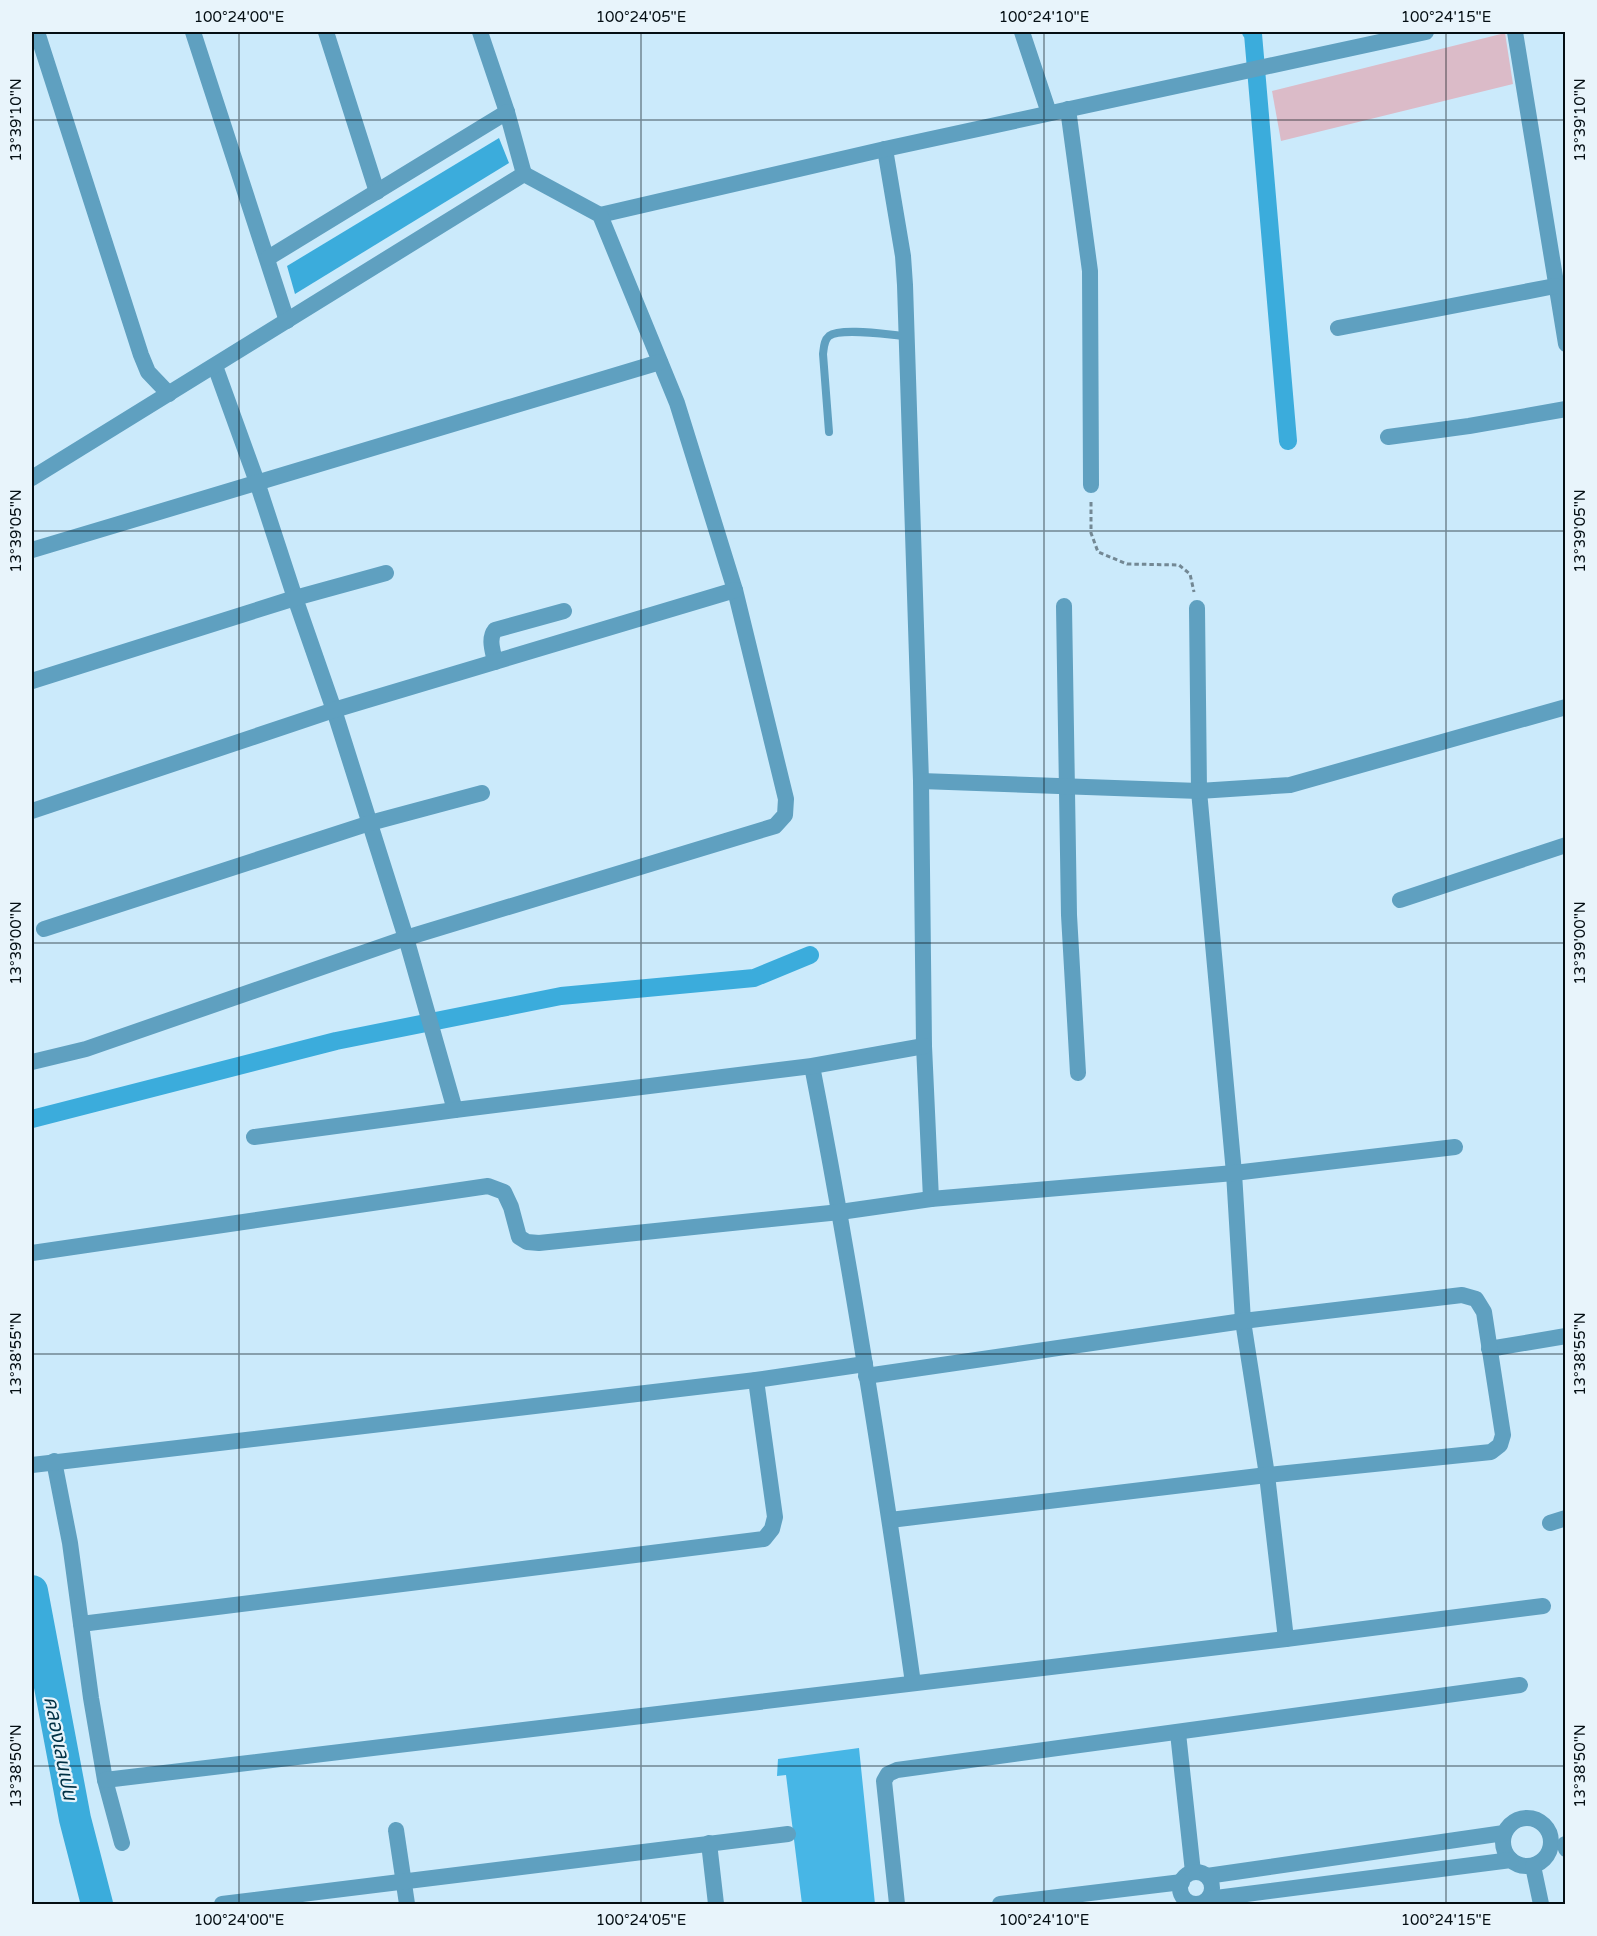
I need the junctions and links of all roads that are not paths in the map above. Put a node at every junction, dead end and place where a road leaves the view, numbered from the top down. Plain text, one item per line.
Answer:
1 (37, 32) edge
2 (193, 32) edge
3 (326, 32) edge
4 (480, 32) edge
5 (1022, 32) edge
6 (1426, 32) edge
7 (1515, 32) edge
8 (1068, 110) junction
9 (507, 112) junction
10 (1049, 113) junction
11 (885, 149) junction
12 (524, 174) junction
13 (377, 192) junction
14 (600, 215) junction
15 (268, 258) junction
16 (1555, 286) junction
17 (287, 321) junction
18 (1338, 328) dead end
19 (906, 336) junction
20 (1566, 344) edge
21 (660, 362) junction
22 (215, 366) junction
23 (169, 394) junction
24 (1566, 409) edge
25 (829, 432) dead end
26 (1388, 437) dead end
27 (32, 478) edge
28 (257, 482) junction
29 (1091, 485) road end
30 (32, 550) edge
31 (387, 573) dead end
32 (735, 590) junction
33 (295, 598) junction
34 (1064, 606) dead end
35 (1197, 608) road end
36 (564, 611) dead end
37 (495, 662) junction
38 (32, 681) edge
39 (1566, 707) edge
40 (334, 710) junction
41 (921, 781) junction
42 (1065, 786) junction
43 (1199, 791) junction
44 (482, 793) dead end
45 (32, 811) edge
46 (370, 823) junction
47 (1566, 845) edge
48 (1400, 900) dead end
49 (44, 928) dead end
50 (406, 938) junction
51 (924, 1046) junction
52 (32, 1062) edge
53 (812, 1066) junction
54 (1078, 1073) dead end
55 (455, 1110) junction
56 (254, 1137) dead end
57 (1455, 1147) dead end
58 (1234, 1173) junction
59 (931, 1199) junction
60 (840, 1212) junction
61 (32, 1253) edge
62 (1243, 1321) junction
63 (1566, 1336) edge
64 (1489, 1349) junction
65 (865, 1370) junction
66 (756, 1380) junction
67 (41, 1463) edge
68 (1267, 1475) junction
69 (890, 1520) junction
70 (1543, 1606) dead end
71 (81, 1624) junction
72 (1286, 1639) junction
73 (913, 1683) junction
74 (1520, 1685) dead end
75 (1178, 1733) junction
76 (105, 1780) junction
77 (396, 1830) dead end
78 (788, 1833) dead end
79 (1504, 1833) junction
80 (123, 1843) dead end
81 (709, 1843) junction
82 (1562, 1844) edge
83 (1511, 1860) junction
84 (1533, 1866) junction
85 (1194, 1877) junction
86 (405, 1882) junction
87 (1208, 1899) junction
88 (1181, 1903) edge
89 (222, 1905) edge
90 (407, 1905) edge
91 (716, 1905) edge
92 (897, 1905) edge
93 (1000, 1905) edge
94 (1541, 1905) edge

1 - 23 street
2 - 15 street
3 - 13 street
4 - 9 street
5 - 10 street
6 - 8 street
7 - 16 street
8 - 10 street
8 - 29 street
9 - 12 street
9 - 13 street
10 - 11 street
11 - 14 street
11 - 19 street
12 - 14 street
12 - 17 street
13 - 15 street
14 - 21 street
15 - 17 street
16 - 18 street
16 - 20 street
17 - 22 street
19 - 25 lane
19 - 41 street
21 - 28 street
21 - 32 street
22 - 23 street
22 - 28 street
23 - 27 street
24 - 26 street
28 - 30 street
28 - 33 street
31 - 33 street
32 - 37 street
32 - 50 street
33 - 38 street
33 - 40 street
34 - 42 street
35 - 43 street
36 - 37 street
37 - 40 street
39 - 43 street
40 - 45 street
40 - 46 street
41 - 42 street
41 - 51 street
42 - 43 street
42 - 54 street
43 - 58 street
44 - 46 street
46 - 49 street
46 - 50 street
47 - 48 street
50 - 52 street
50 - 55 street
51 - 53 street
51 - 59 street
53 - 55 street
53 - 60 street
55 - 56 street
57 - 58 street
58 - 59 street
58 - 62 street
59 - 60 street
60 - 61 street
60 - 65 street
62 - 64 street
62 - 65 street
62 - 68 street
63 - 64 street
64 - 68 street
65 - 66 street
65 - 69 street
66 - 67 street
66 - 71 street
67 - 71 street
68 - 69 street
68 - 72 street
69 - 73 street
70 - 72 street
71 - 76 street
72 - 73 street
73 - 76 street
74 - 75 street
75 - 85 street
75 - 92 street
76 - 80 street
77 - 86 street
78 - 81 street
79 - 82 street
79 - 83 street
79 - 85 street
81 - 86 street
81 - 91 street
82 - 84 street
83 - 84 street
83 - 87 street
84 - 94 street
85 - 87 street
85 - 88 street
85 - 93 street
86 - 89 street
86 - 90 street
87 - 88 street

